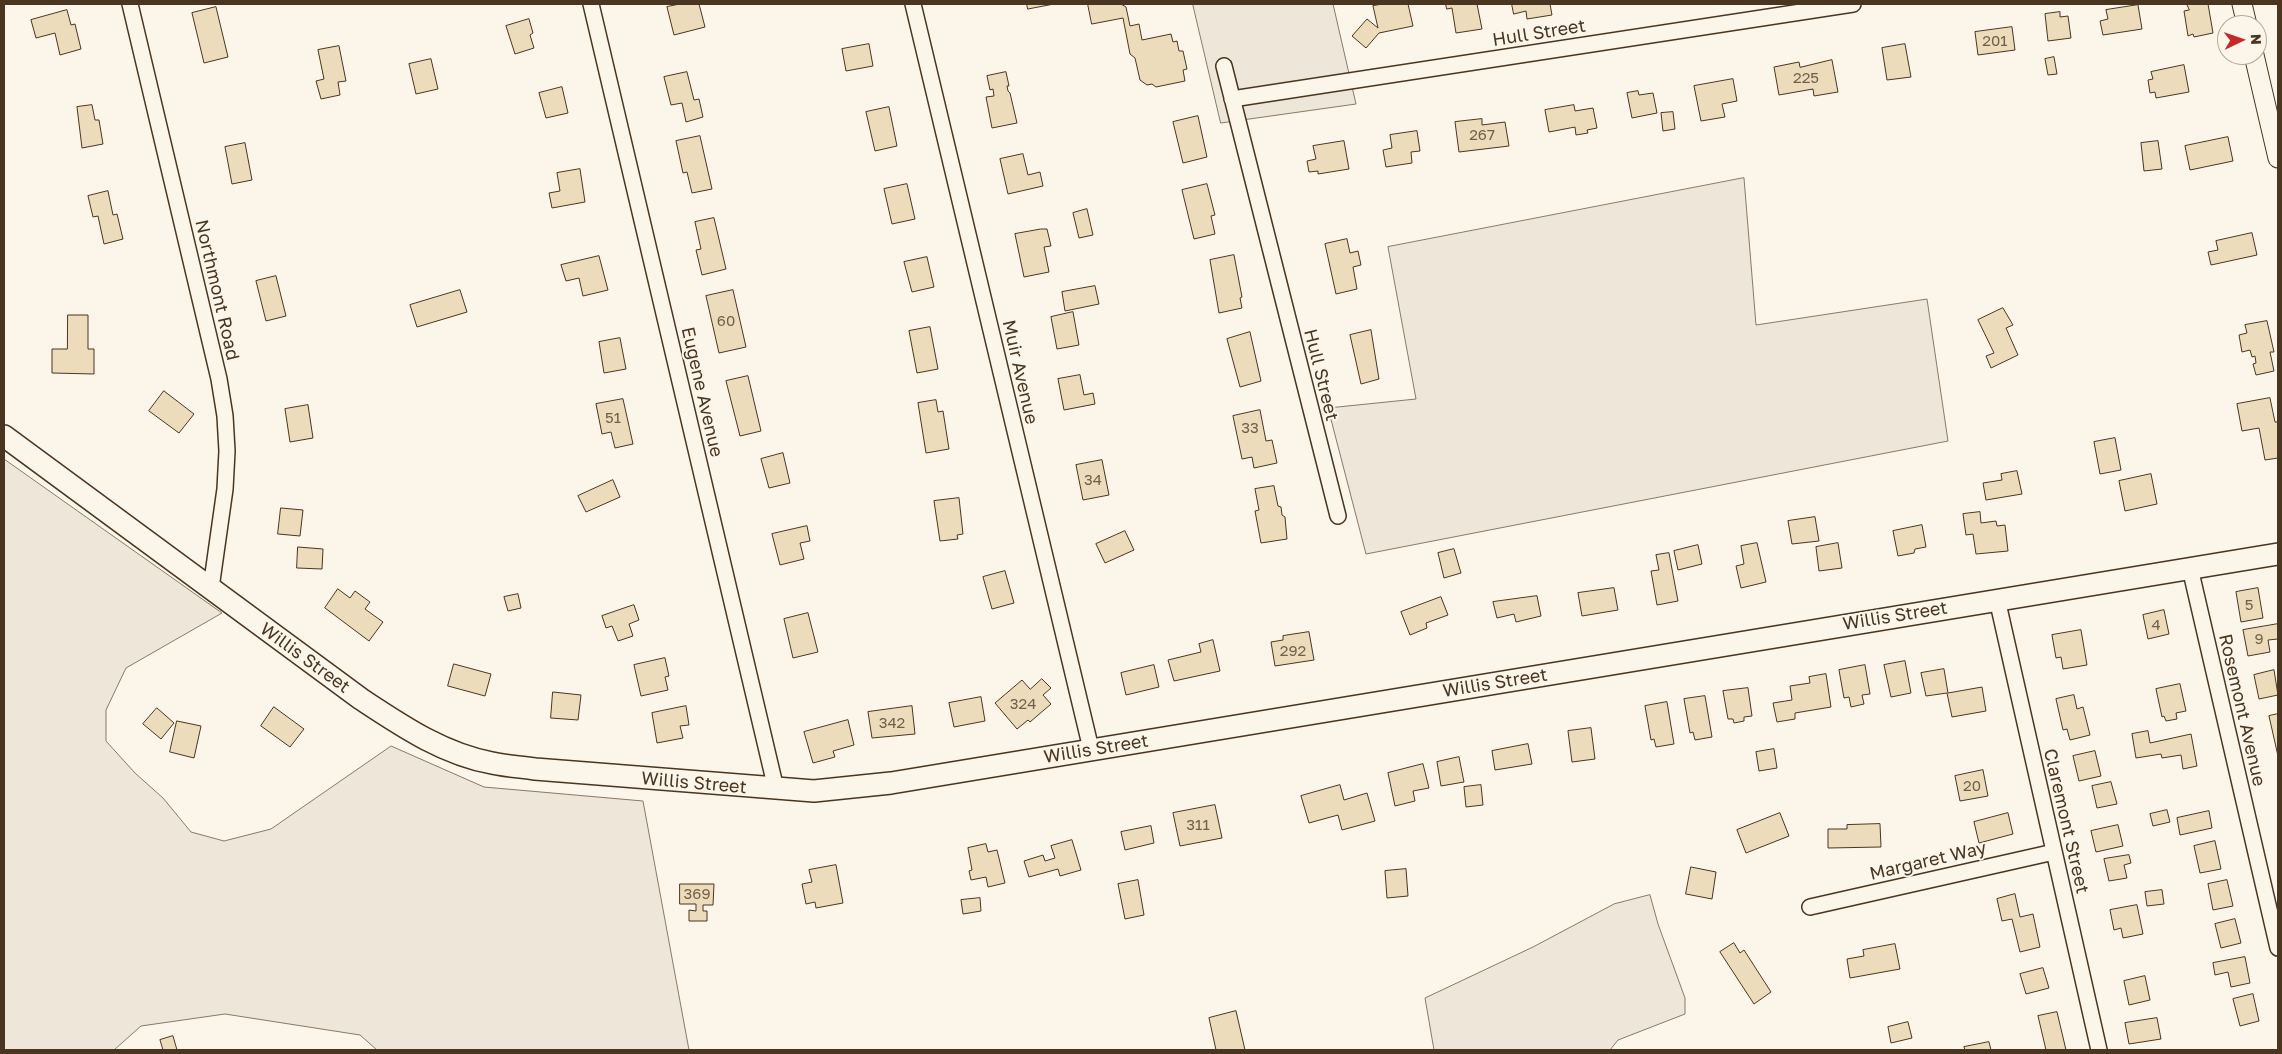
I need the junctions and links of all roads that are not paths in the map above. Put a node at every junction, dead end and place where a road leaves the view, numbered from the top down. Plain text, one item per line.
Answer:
1 (130, 4) edge
2 (591, 4) edge
3 (913, 4) edge
4 (1852, 4) edge
5 (2256, 65) edge
6 (1224, 66) dead end
7 (1232, 99) junction
8 (2278, 158) edge
9 (4, 436) edge
10 (1338, 516) dead end
11 (2278, 554) edge
12 (2190, 568) junction
13 (210, 588) junction
14 (1997, 599) junction
15 (1092, 749) junction
16 (776, 789) junction
17 (2054, 852) junction
18 (1810, 907) dead end
19 (2278, 948) edge
20 (2099, 1050) edge

1 - 13 street, Northmont Road
2 - 16 street, Eugene Avenue
3 - 15 street, Muir Avenue
4 - 7 street, Hull Street
5 - 8 street
6 - 7 street, Hull Street
7 - 10 street, Hull Street
9 - 13 main road, Willis Street
11 - 12 main road, Willis Street
12 - 14 main road, Willis Street
12 - 19 street, Rosemont Avenue
13 - 16 main road, Willis Street
14 - 15 main road, Willis Street
14 - 17 street, Claremont Street
15 - 16 main road, Willis Street
17 - 18 street, Margaret Way
17 - 20 street, Claremont Street

